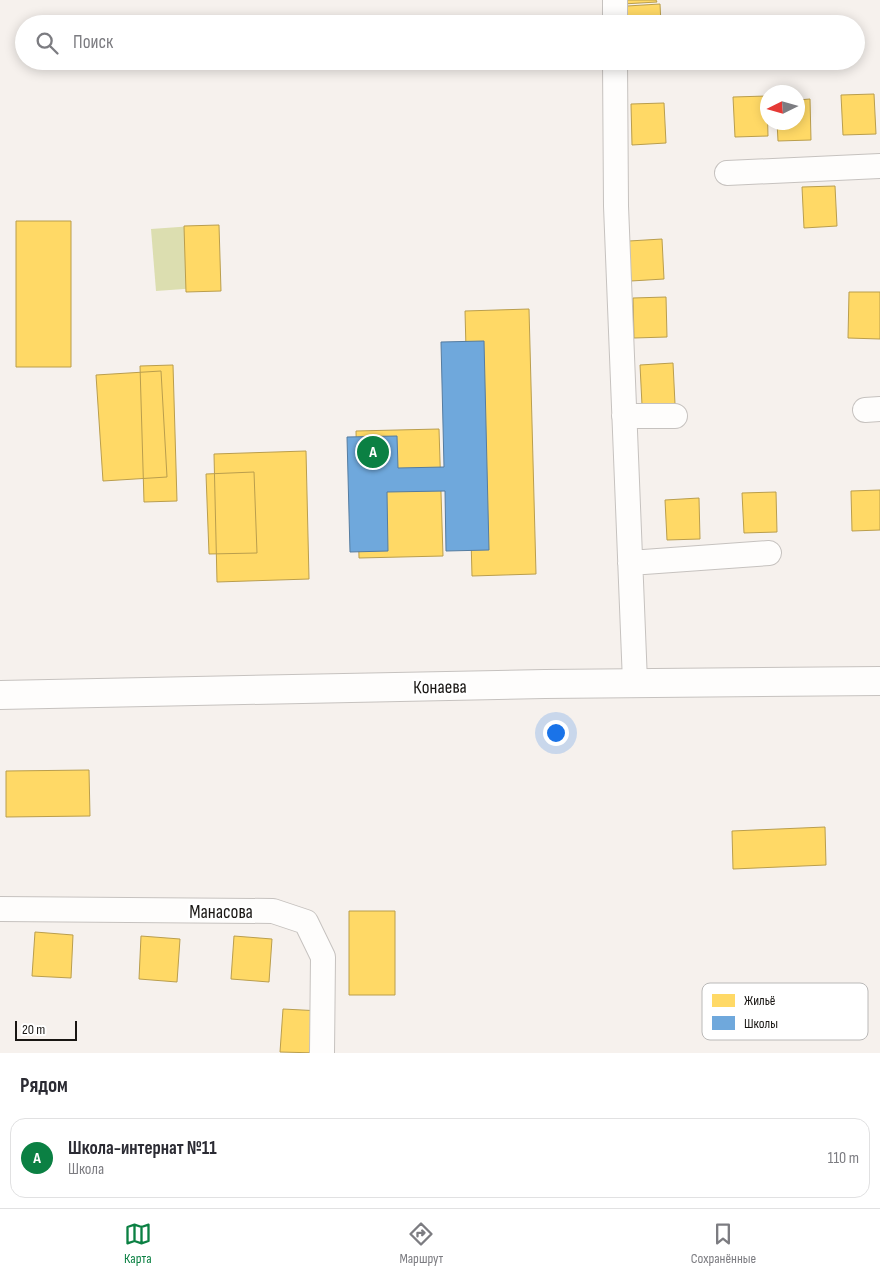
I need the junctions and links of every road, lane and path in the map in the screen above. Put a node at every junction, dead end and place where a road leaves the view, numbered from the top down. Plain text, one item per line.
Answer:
1 (615, 0) edge
2 (615, 15) edge
3 (615, 70) edge
4 (880, 166) edge
5 (727, 173) dead end
6 (624, 416) junction
7 (676, 416) dead end
8 (770, 553) dead end
9 (630, 562) junction
10 (880, 681) edge
11 (635, 682) junction
12 (0, 695) edge
13 (0, 909) edge
14 (322, 1053) edge

1 - 2 street
3 - 6 street
4 - 5 street
6 - 7 street
6 - 9 street
8 - 9 street
9 - 11 street
10 - 11 main road, Конаева
11 - 12 main road, Конаева
13 - 14 street, Манасова

